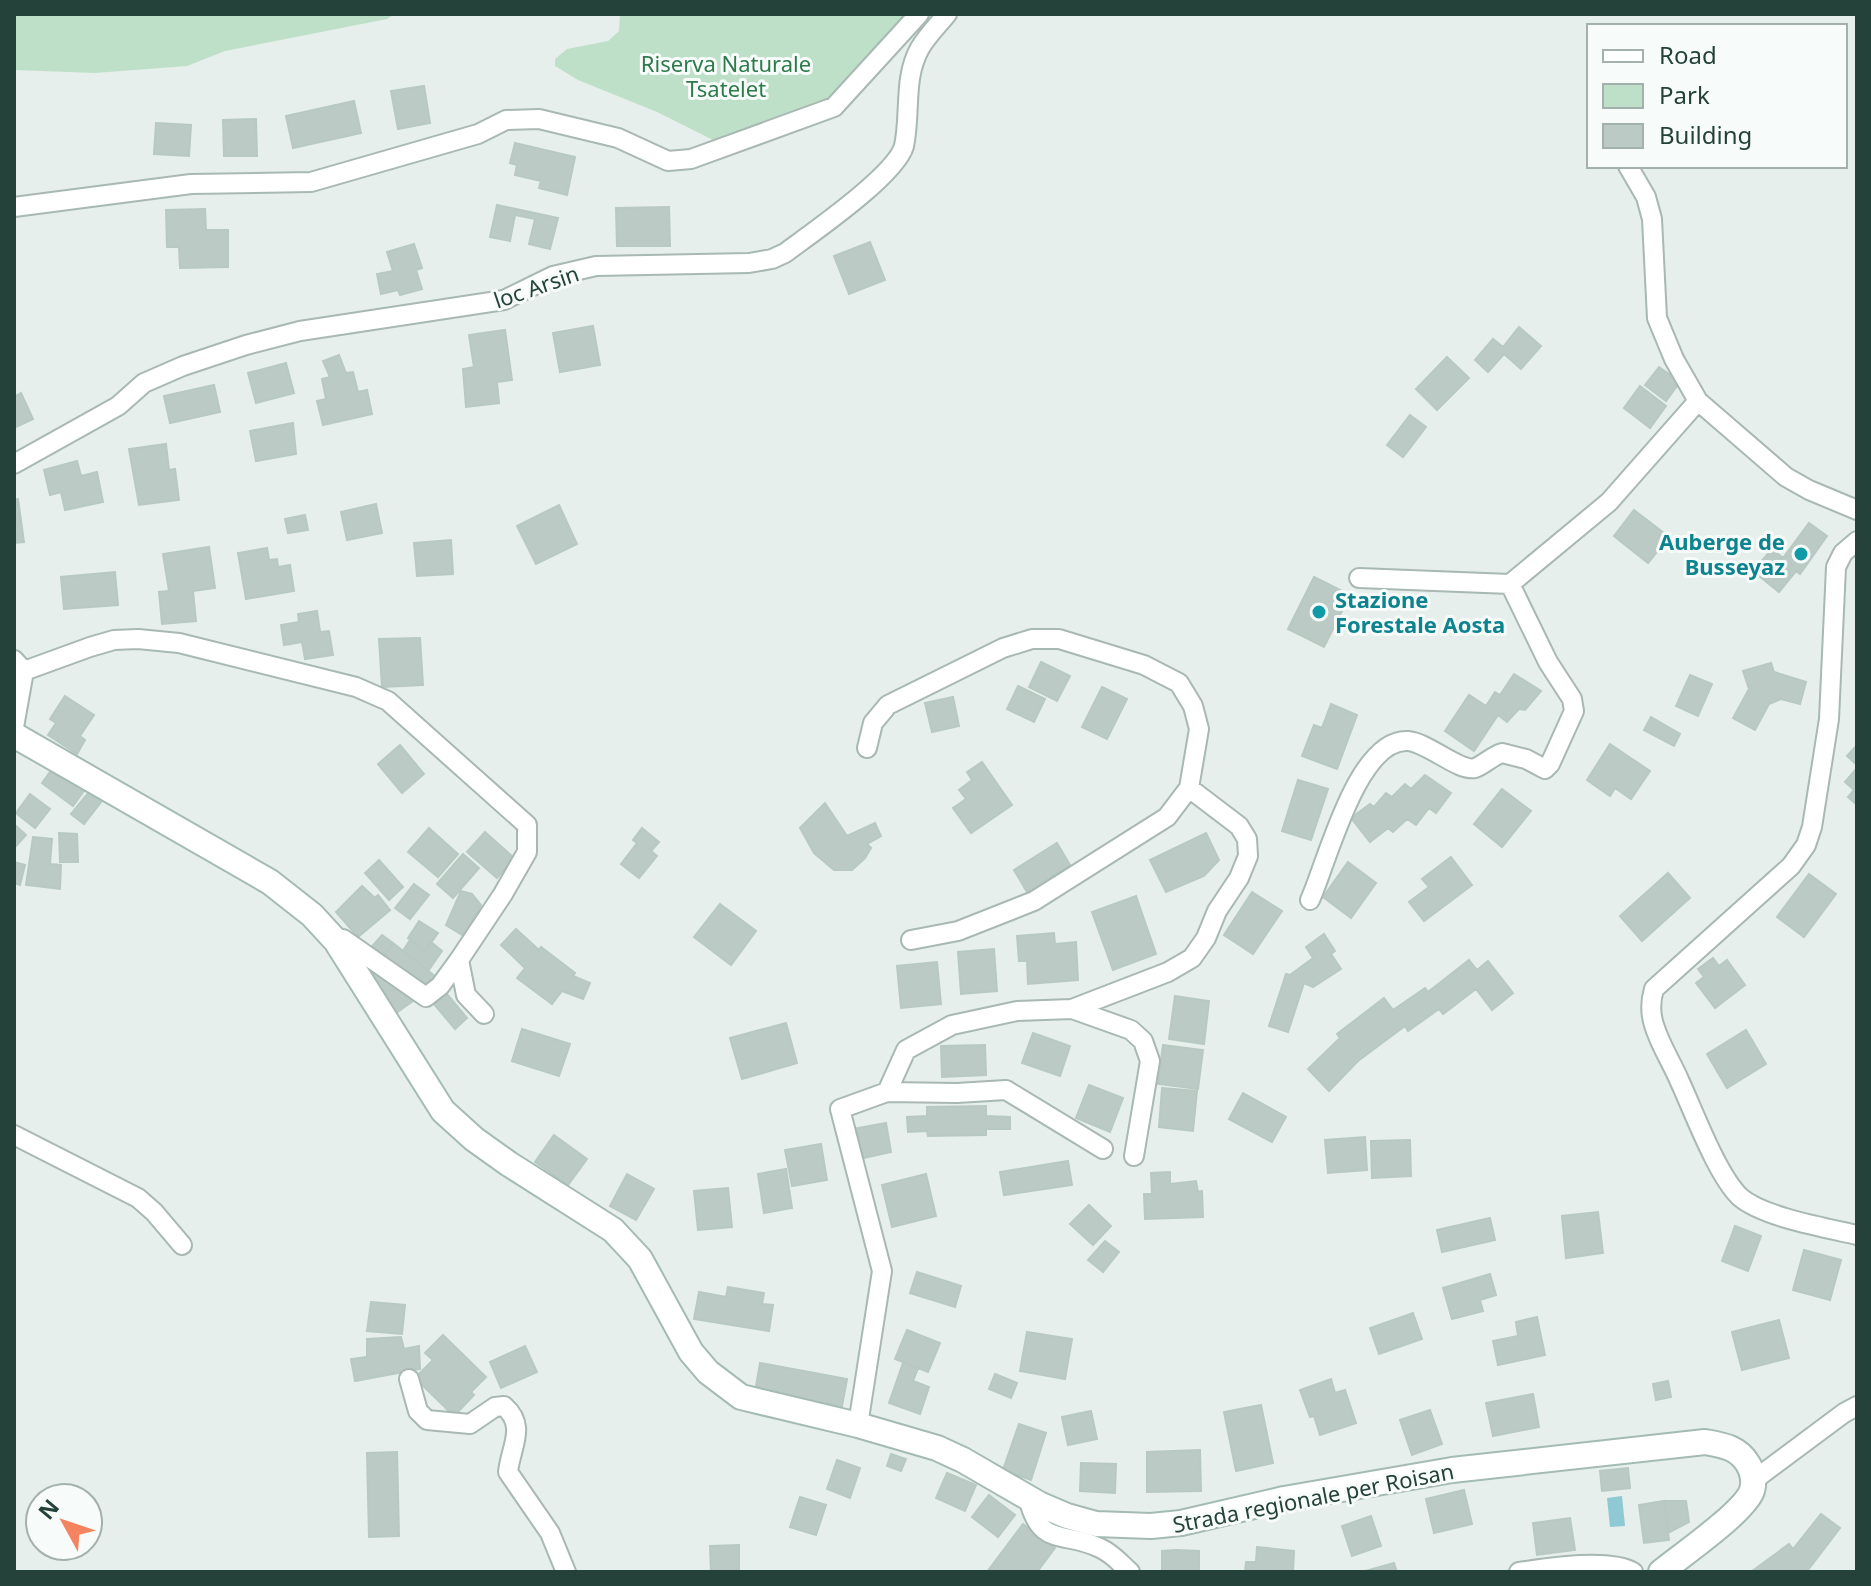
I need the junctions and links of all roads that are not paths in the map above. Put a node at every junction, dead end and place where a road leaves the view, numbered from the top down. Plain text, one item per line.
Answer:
1 (919, 14) edge
2 (947, 14) edge
3 (1629, 168) edge
4 (14, 207) edge
5 (1698, 401) junction
6 (14, 464) edge
7 (1857, 510) edge
8 (1857, 541) edge
9 (1359, 578) dead end
10 (1510, 584) junction
11 (19, 666) edge
12 (14, 727) edge
13 (14, 735) edge
14 (867, 748) dead end
15 (1189, 788) junction
16 (1310, 900) dead end
17 (911, 940) dead end
18 (336, 941) junction
19 (459, 960) junction
20 (1072, 1009) junction
21 (484, 1014) dead end
22 (887, 1092) junction
23 (14, 1135) edge
24 (1103, 1149) dead end
25 (1134, 1156) dead end
26 (1857, 1235) edge
27 (182, 1245) dead end
28 (409, 1379) dead end
29 (1857, 1406) edge
30 (858, 1425) junction
31 (1754, 1480) junction
32 (1028, 1497) junction
33 (566, 1572) edge
34 (1130, 1572) edge
35 (1519, 1572) edge
36 (1633, 1572) edge
37 (1662, 1572) edge

1 - 4 street
2 - 6 street, loc Arsin
3 - 5 street
5 - 7 street
5 - 10 street
8 - 26 street
9 - 10 street
10 - 16 street
11 - 12 street
11 - 19 street
13 - 18 main road, Strada regionale per Roisan
14 - 15 street
15 - 17 street
15 - 20 street
18 - 19 street
18 - 30 main road, Strada regionale per Roisan
19 - 21 street
20 - 22 street
20 - 25 street
22 - 24 street
22 - 30 street
23 - 27 street
28 - 33 street
29 - 31 street
30 - 32 main road, Strada regionale per Roisan
31 - 32 main road, Strada regionale per Roisan
31 - 37 main road
32 - 34 street
35 - 36 street

